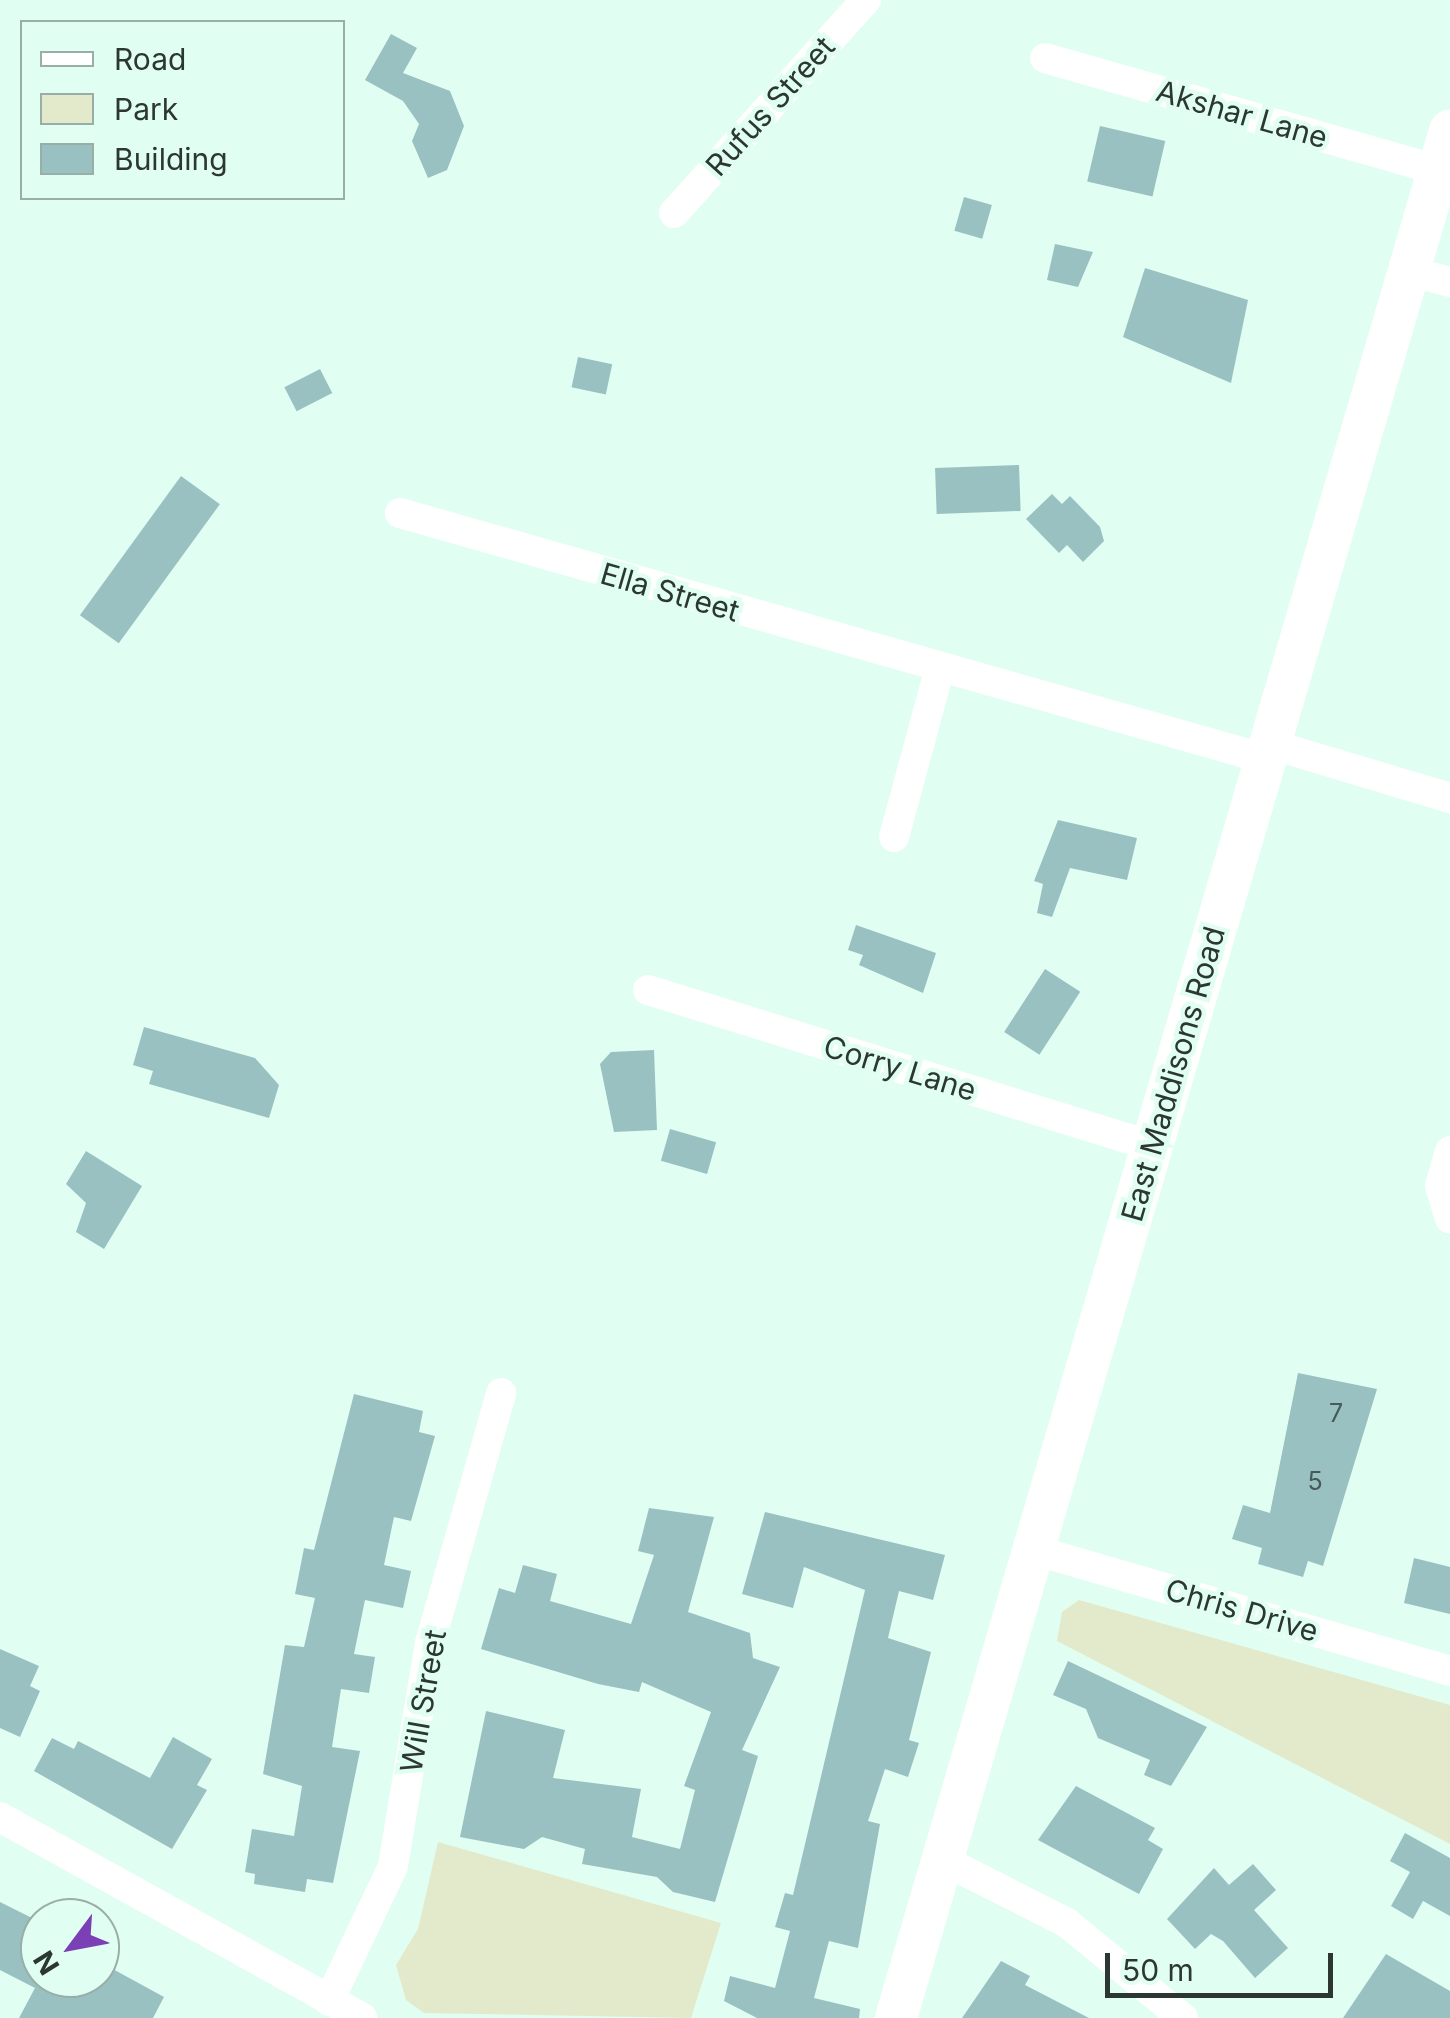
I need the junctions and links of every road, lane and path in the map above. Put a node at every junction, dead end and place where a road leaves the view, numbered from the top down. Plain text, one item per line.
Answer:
1 (866, 0) edge
2 (1045, 58) dead end
3 (1444, 150) edge
4 (674, 212) dead end
5 (1409, 270) junction
6 (1450, 282) edge
7 (400, 513) dead end
8 (940, 668) junction
9 (1268, 751) junction
10 (1450, 798) edge
11 (894, 837) dead end
12 (648, 990) dead end
13 (1152, 1146) junction
14 (1450, 1152) edge
15 (1450, 1218) edge
16 (501, 1393) dead end
17 (1034, 1550) junction
18 (1450, 1670) edge
19 (0, 1817) edge
20 (943, 1860) junction
21 (329, 2001) junction
22 (362, 2018) edge
23 (896, 2018) edge
24 (1183, 2018) edge

1 - 4 street, Rufus Street
2 - 3 street, Akshar Lane
3 - 5 street, East Maddisons Road
5 - 6 street
5 - 9 street, East Maddisons Road
7 - 8 street, Ella Street
8 - 9 street, Ella Street
8 - 11 street
9 - 10 street, Ella Street
9 - 13 street, East Maddisons Road
12 - 13 street, Corry Lane
13 - 17 street, East Maddisons Road
14 - 15 street
16 - 21 street, Will Street
17 - 18 street, Chris Drive
17 - 20 street, East Maddisons Road
19 - 21 street
20 - 23 street, East Maddisons Road
20 - 24 street
21 - 22 street

